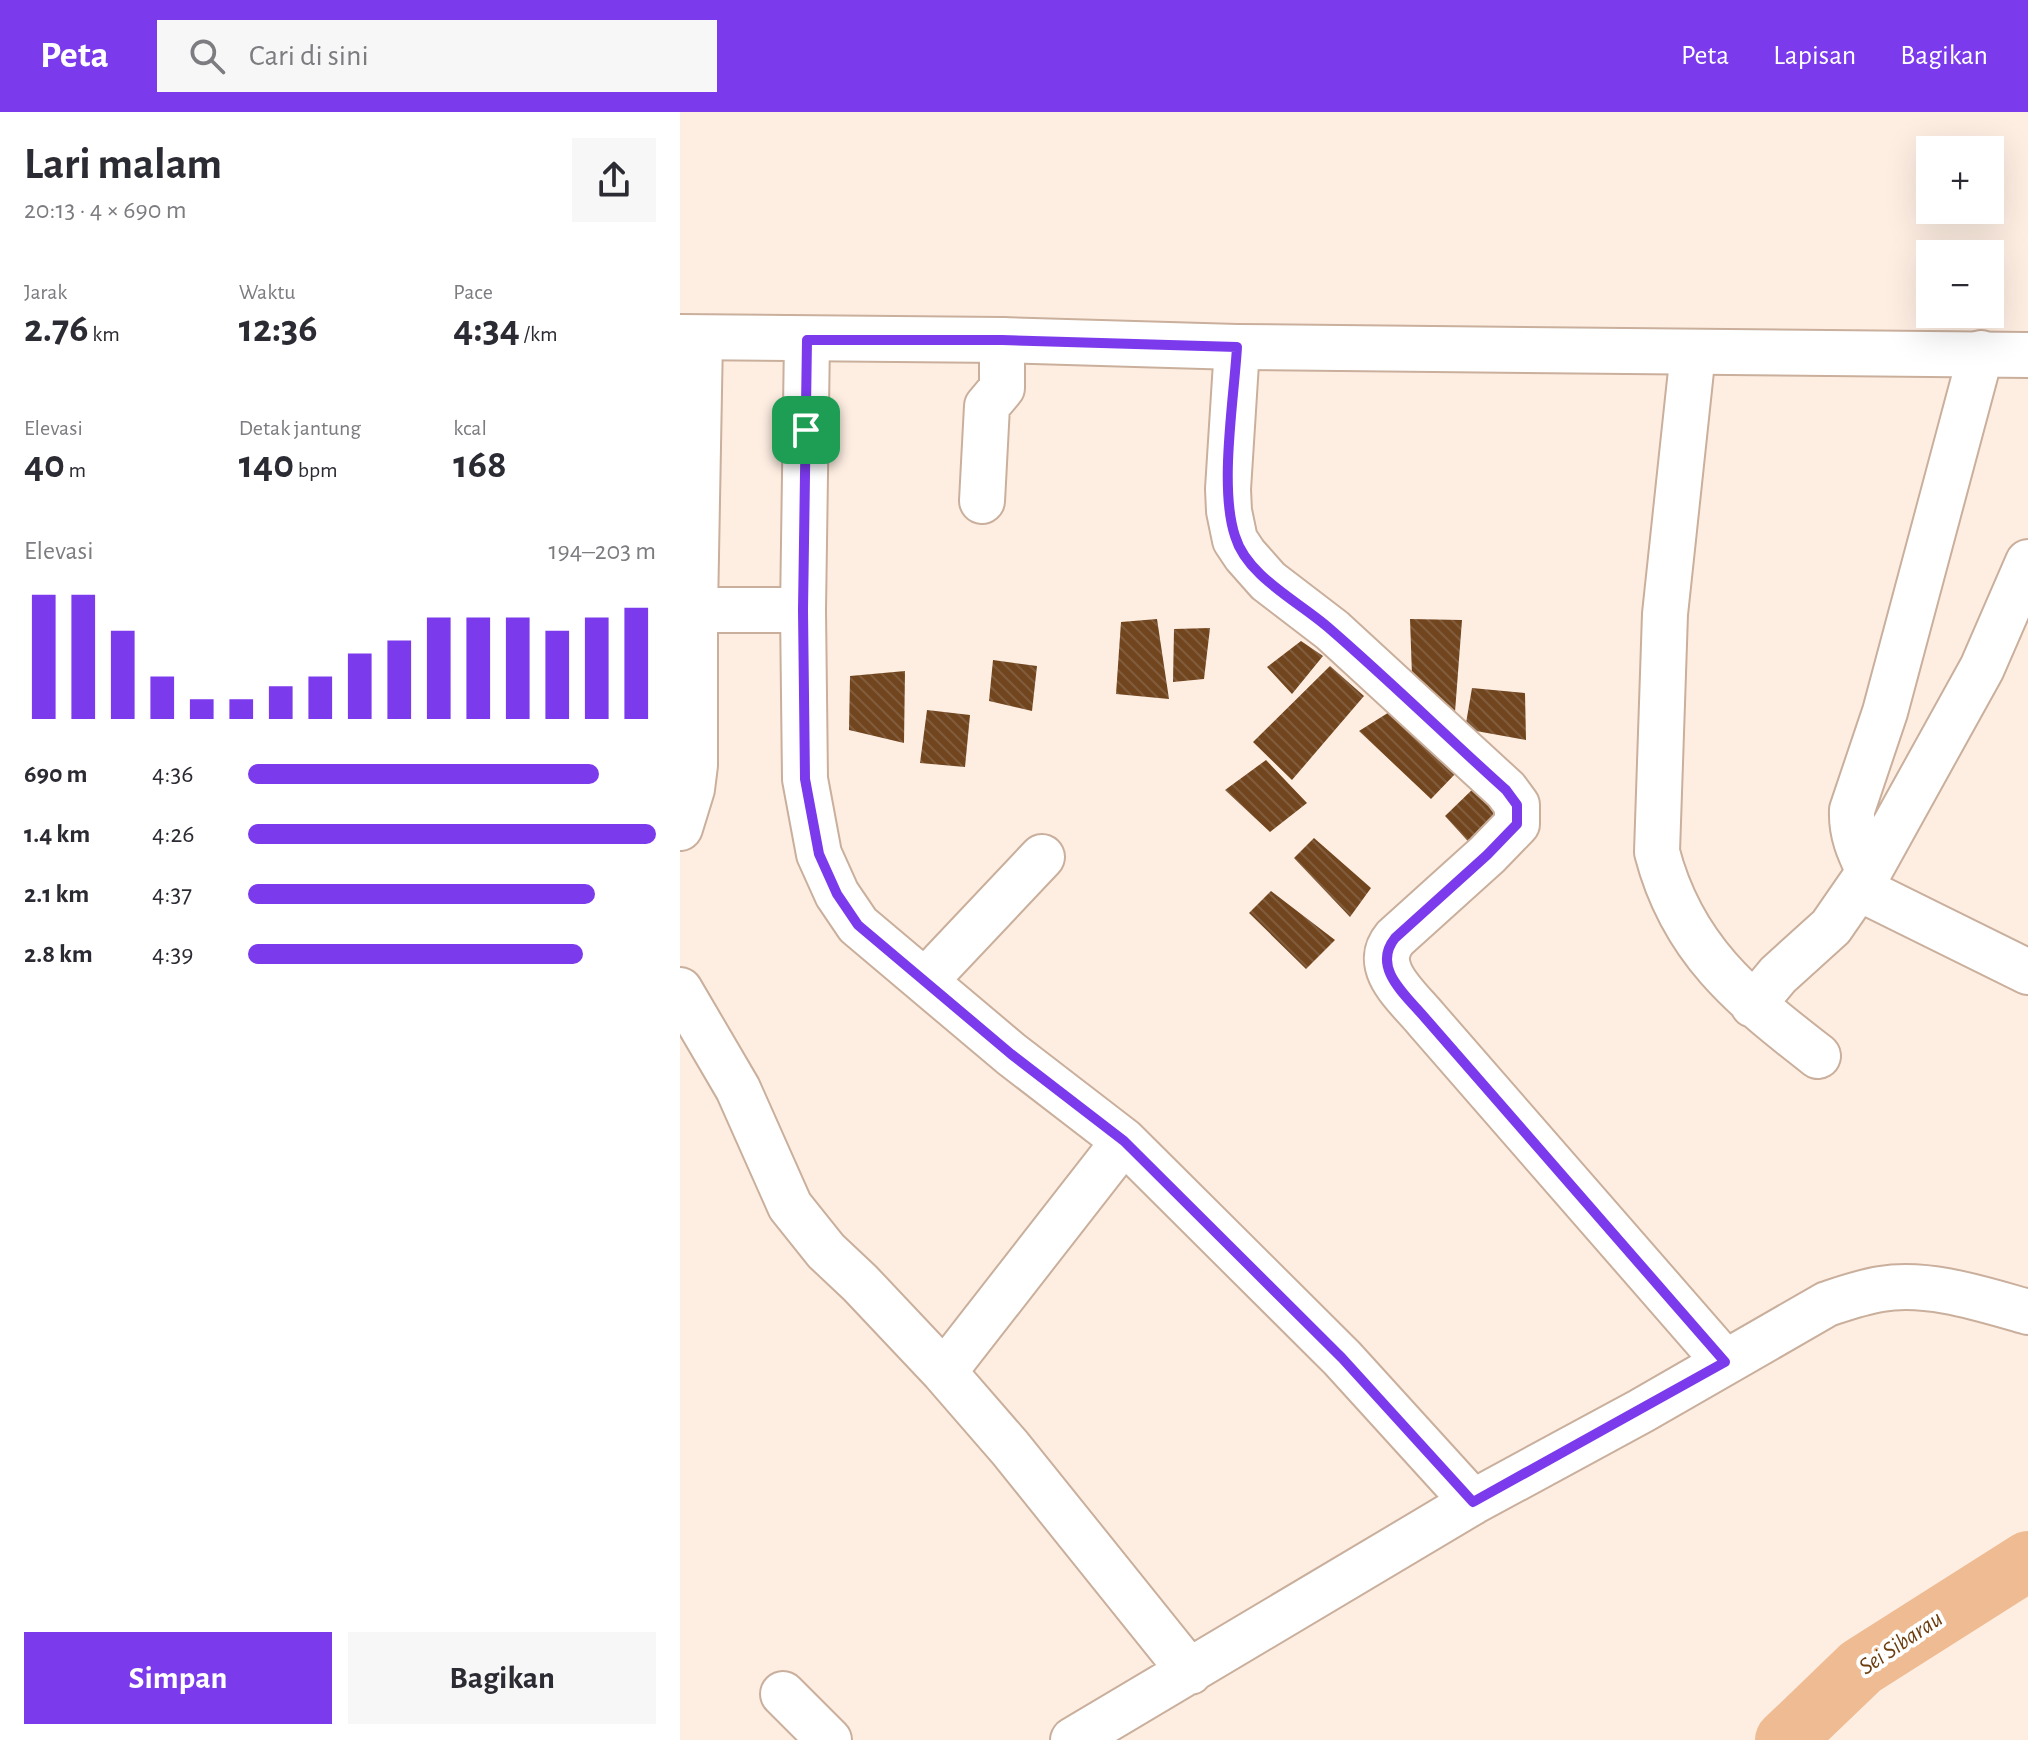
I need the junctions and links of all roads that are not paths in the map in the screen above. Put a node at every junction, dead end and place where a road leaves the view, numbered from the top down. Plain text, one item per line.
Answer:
1 (690, 337) edge
2 (807, 340) junction
3 (1002, 340) junction
4 (1237, 347) junction
5 (1693, 352) junction
6 (1981, 353) junction
7 (2028, 355) edge
8 (982, 501) dead end
9 (2028, 562) edge
10 (695, 610) junction
11 (803, 610) junction
12 (680, 828) edge
13 (1042, 857) dead end
14 (1864, 880) junction
15 (2028, 972) edge
16 (925, 981) junction
17 (680, 990) edge
18 (1753, 1005) junction
19 (1818, 1056) dead end
20 (1124, 1141) junction
21 (2028, 1312) edge
22 (1725, 1362) junction
23 (944, 1372) junction
24 (1473, 1502) junction
25 (1190, 1672) junction
26 (783, 1694) dead end
27 (829, 1740) edge
28 (1073, 1740) edge

1 - 2 street
1 - 10 street
2 - 3 street
2 - 11 street
3 - 4 street
3 - 8 street
4 - 5 street
4 - 22 street
5 - 6 street
5 - 18 street
6 - 7 street
6 - 14 street
9 - 14 street
10 - 11 street
10 - 12 street
11 - 16 street
13 - 16 street
14 - 15 street
14 - 18 street
16 - 20 street
17 - 23 street
18 - 19 street
20 - 23 street
20 - 24 street
21 - 22 street
22 - 24 street
23 - 25 street
24 - 25 street
25 - 28 street
26 - 27 street

